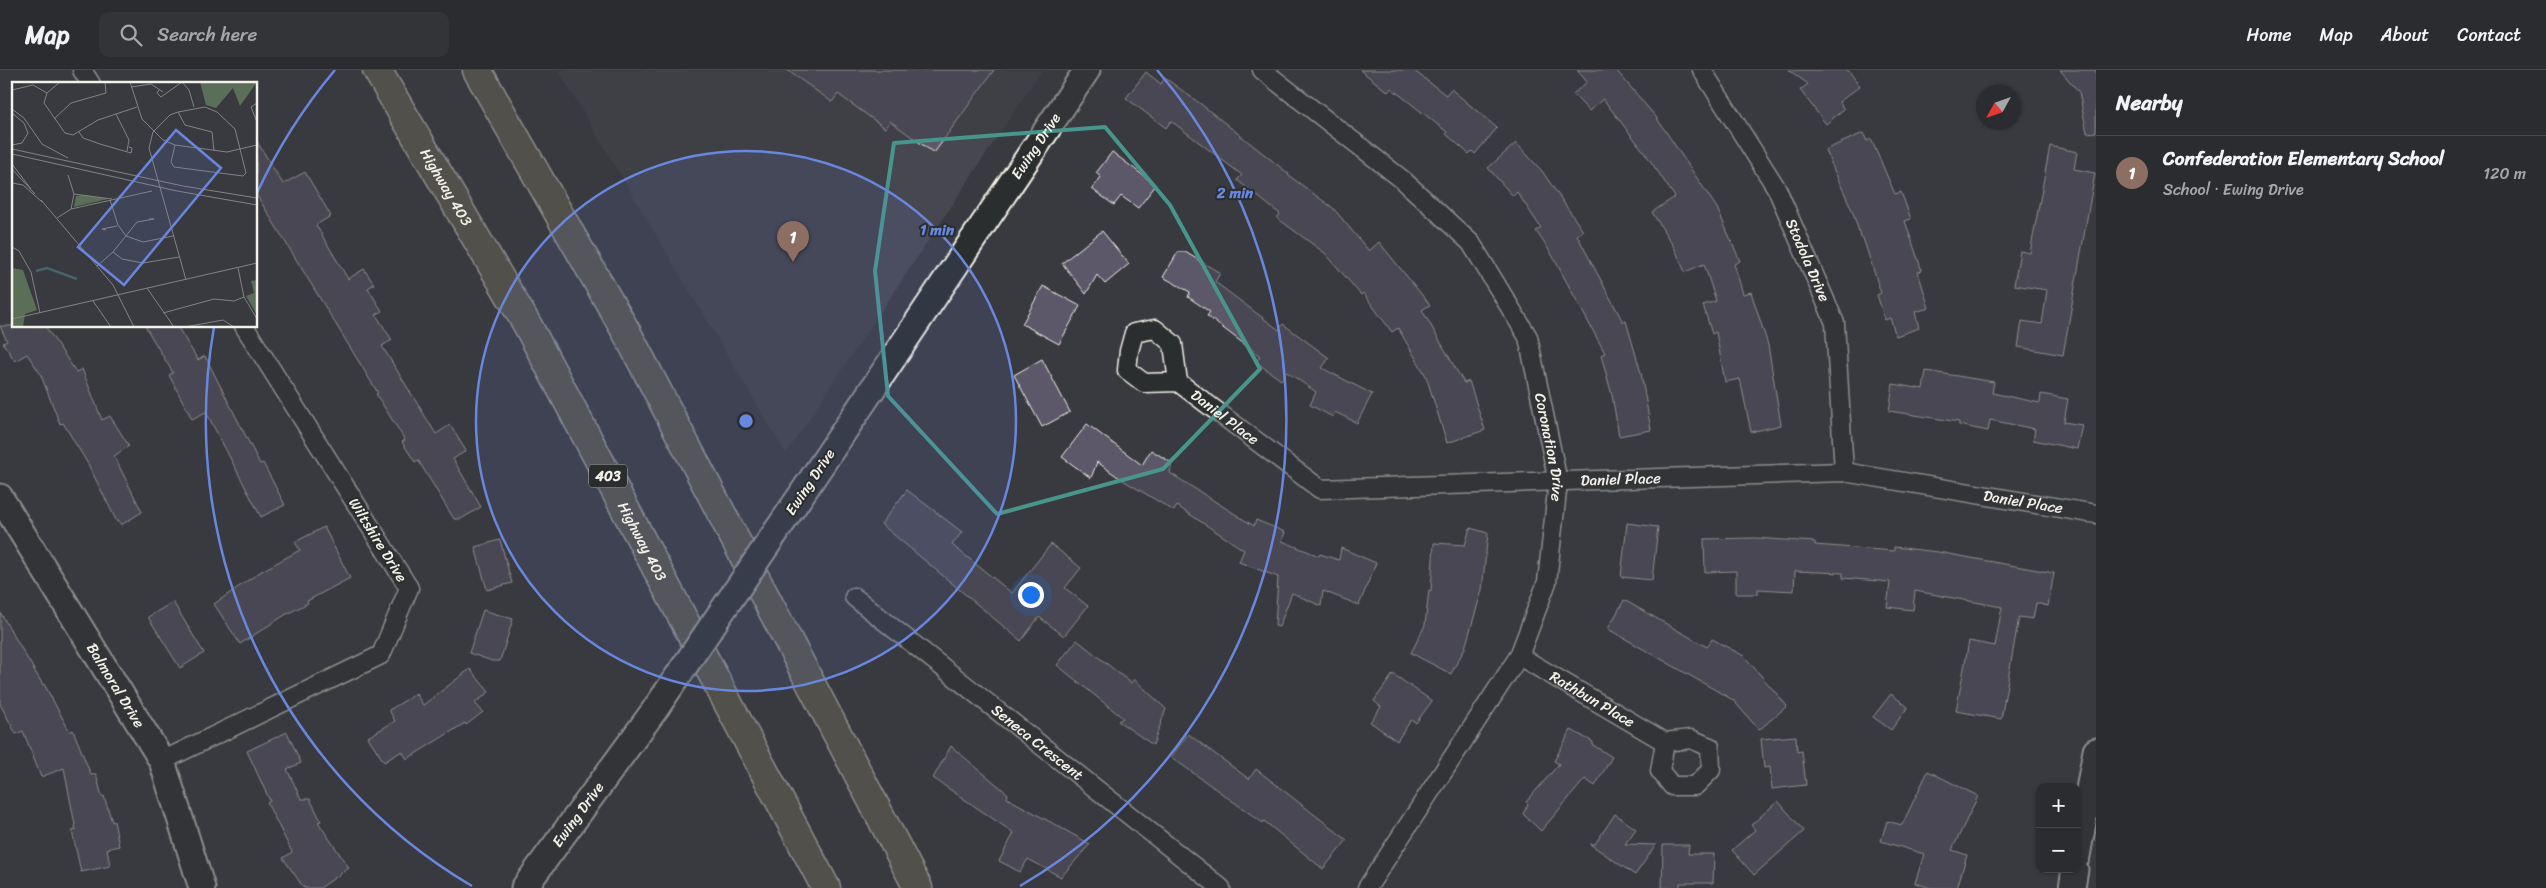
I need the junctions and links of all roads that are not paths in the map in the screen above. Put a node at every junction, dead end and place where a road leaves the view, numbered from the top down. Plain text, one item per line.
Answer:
1 (82, 70) edge
2 (377, 70) edge
3 (477, 70) edge
4 (1086, 70) edge
5 (1262, 70) edge
6 (1702, 70) edge
7 (90, 82) edge
8 (245, 328) edge
9 (1178, 382) dead end
10 (1844, 472) junction
11 (1558, 482) junction
12 (0, 497) edge
13 (2096, 514) edge
14 (854, 597) dead end
15 (1519, 656) junction
16 (1665, 742) dead end
17 (2096, 751) edge
18 (162, 761) junction
19 (2081, 834) edge
20 (2074, 873) edge
21 (202, 888) edge
22 (524, 888) edge
23 (826, 888) edge
24 (918, 888) edge
25 (1221, 888) edge
26 (1367, 888) edge
27 (2072, 888) edge

1 - 7 street
2 - 23 highway, Highway 403 / 403
3 - 24 highway
4 - 22 street, Ewing Drive, bridge
5 - 11 street, Coronation Drive
6 - 10 street, Stodola Drive
8 - 18 street, Wiltshire Drive
9 - 11 street, Daniel Place
10 - 11 street, Daniel Place
10 - 13 street, Daniel Place
11 - 15 street, Coronation Drive
12 - 18 street, Balmoral Drive
14 - 25 street, Seneca Crescent
15 - 16 street, Rathbun Place
15 - 26 street, Coronation Drive
17 - 19 street
18 - 21 street, Balmoral Drive
20 - 27 street

